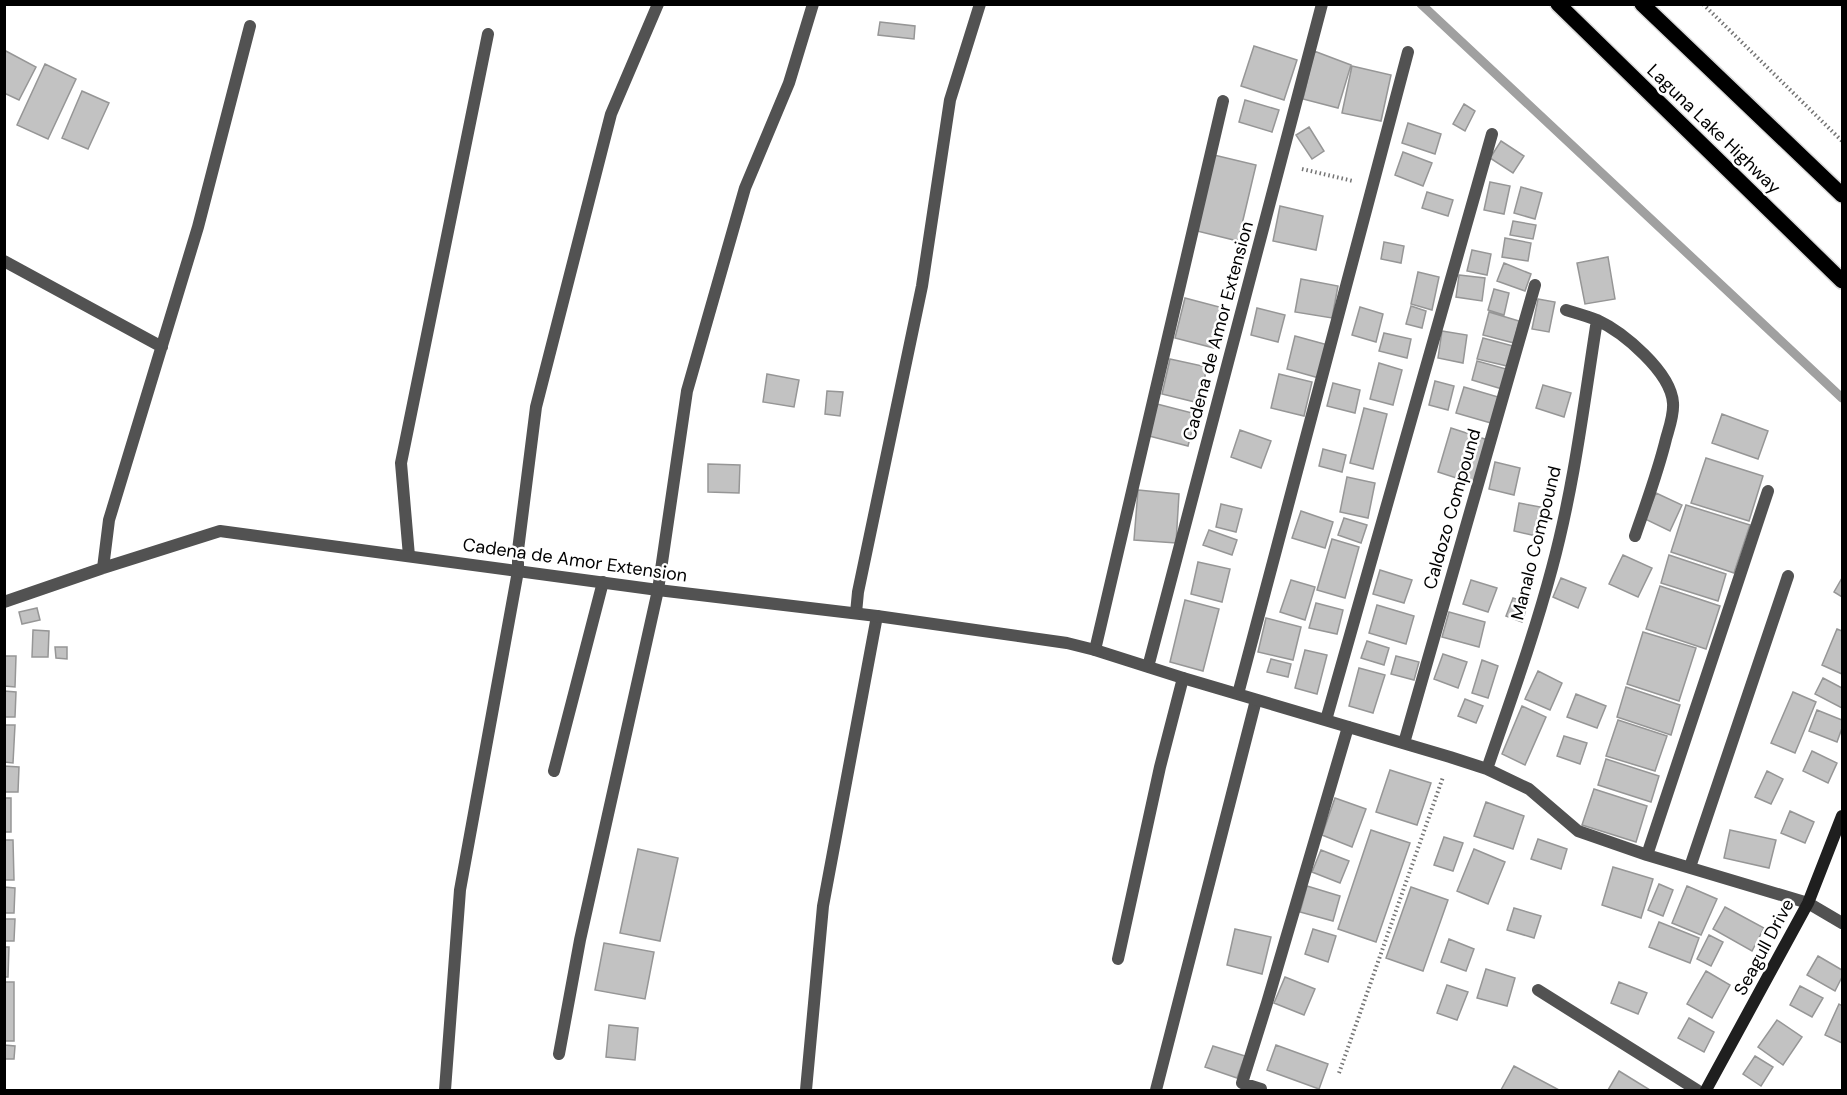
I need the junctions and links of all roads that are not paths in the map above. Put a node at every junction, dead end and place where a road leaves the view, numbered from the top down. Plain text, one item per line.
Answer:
1 (658, 4) edge
2 (813, 4) edge
3 (980, 4) edge
4 (1322, 4) edge
5 (1558, 4) edge
6 (1642, 4) edge
7 (250, 27) dead end
8 (488, 34) dead end
9 (1408, 52) dead end
10 (1223, 101) dead end
11 (1492, 134) dead end
12 (1842, 195) edge
13 (4, 261) edge
14 (1842, 281) edge
15 (1535, 285) dead end
16 (1566, 310) dead end
17 (1597, 320) junction
18 (162, 347) junction
19 (1768, 491) dead end
20 (1635, 536) dead end
21 (409, 556) junction
22 (103, 568) junction
23 (518, 571) junction
24 (1788, 576) dead end
25 (603, 582) junction
26 (658, 590) junction
27 (4, 602) edge
28 (856, 613) junction
29 (877, 616) junction
30 (1095, 650) junction
31 (1148, 667) junction
32 (1183, 678) junction
33 (1238, 694) junction
34 (1256, 699) junction
35 (1326, 720) junction
36 (1348, 727) junction
37 (1404, 743) junction
38 (1487, 769) junction
39 (554, 771) dead end
40 (1842, 816) edge
41 (1647, 855) junction
42 (1690, 867) junction
43 (1808, 903) junction
44 (1842, 923) edge
45 (1118, 959) dead end
46 (1538, 990) dead end
47 (559, 1054) dead end
48 (445, 1090) edge
49 (806, 1090) edge
50 (1156, 1090) edge
51 (1261, 1090) edge
52 (1697, 1090) edge
53 (1706, 1090) edge

1 - 23 street
2 - 26 street
3 - 28 street
4 - 31 street, Cadena de Amor Extension
5 - 14 main road, Laguna Lake Highway
6 - 12 main road
7 - 18 street
8 - 21 street
9 - 33 street
10 - 30 street
11 - 35 street
13 - 18 street
15 - 37 street, Caldozo Compound
16 - 17 street
17 - 20 street
17 - 38 street, Manalo Compound
18 - 22 street
19 - 41 street
21 - 22 street, Cadena de Amor Extension
21 - 23 street, Cadena de Amor Extension
22 - 27 street, Cadena de Amor Extension
23 - 25 street, Cadena de Amor Extension
23 - 48 street
24 - 42 street
25 - 26 street, Cadena de Amor Extension
25 - 39 street
26 - 28 street, Cadena de Amor Extension
26 - 47 street
28 - 29 street, Cadena de Amor Extension
29 - 30 street, Cadena de Amor Extension
29 - 49 street
30 - 31 street, Cadena de Amor Extension
31 - 32 street, Cadena de Amor Extension
32 - 33 street, Cadena de Amor Extension
32 - 45 street
33 - 34 street, Cadena de Amor Extension
34 - 35 street, Cadena de Amor Extension
34 - 50 street
35 - 36 street, Cadena de Amor Extension
36 - 37 street, Cadena de Amor Extension
36 - 51 street
37 - 38 street, Cadena de Amor Extension
38 - 41 street, Cadena de Amor Extension
40 - 43 main road, Seagull Drive
41 - 42 street, Cadena de Amor Extension
42 - 43 street, Cadena de Amor Extension
43 - 44 street, Cadena de Amor Extension
43 - 53 main road, Seagull Drive
46 - 52 street

